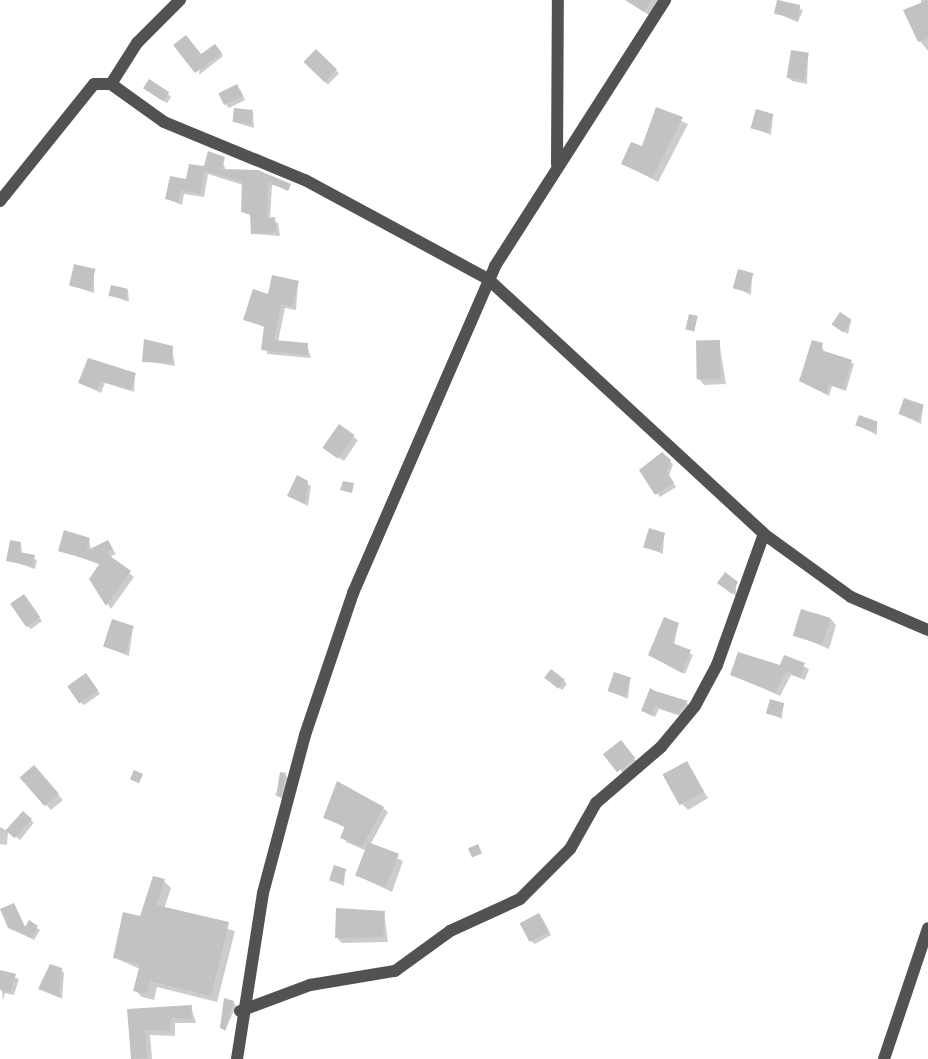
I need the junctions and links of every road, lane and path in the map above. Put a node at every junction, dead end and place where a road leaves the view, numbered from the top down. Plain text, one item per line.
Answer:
1 (180, 0) edge
2 (558, 0) edge
3 (665, 0) edge
4 (111, 84) junction
5 (557, 164) junction
6 (0, 201) edge
7 (488, 279) junction
8 (764, 534) junction
9 (928, 630) edge
10 (928, 928) edge
11 (240, 1011) junction
12 (237, 1059) edge
13 (884, 1059) edge

1 - 4 street
2 - 5 street
3 - 5 street
4 - 6 street
4 - 7 street
5 - 7 street
7 - 8 street
7 - 11 street
8 - 9 street
8 - 11 street
10 - 13 street
11 - 12 street

